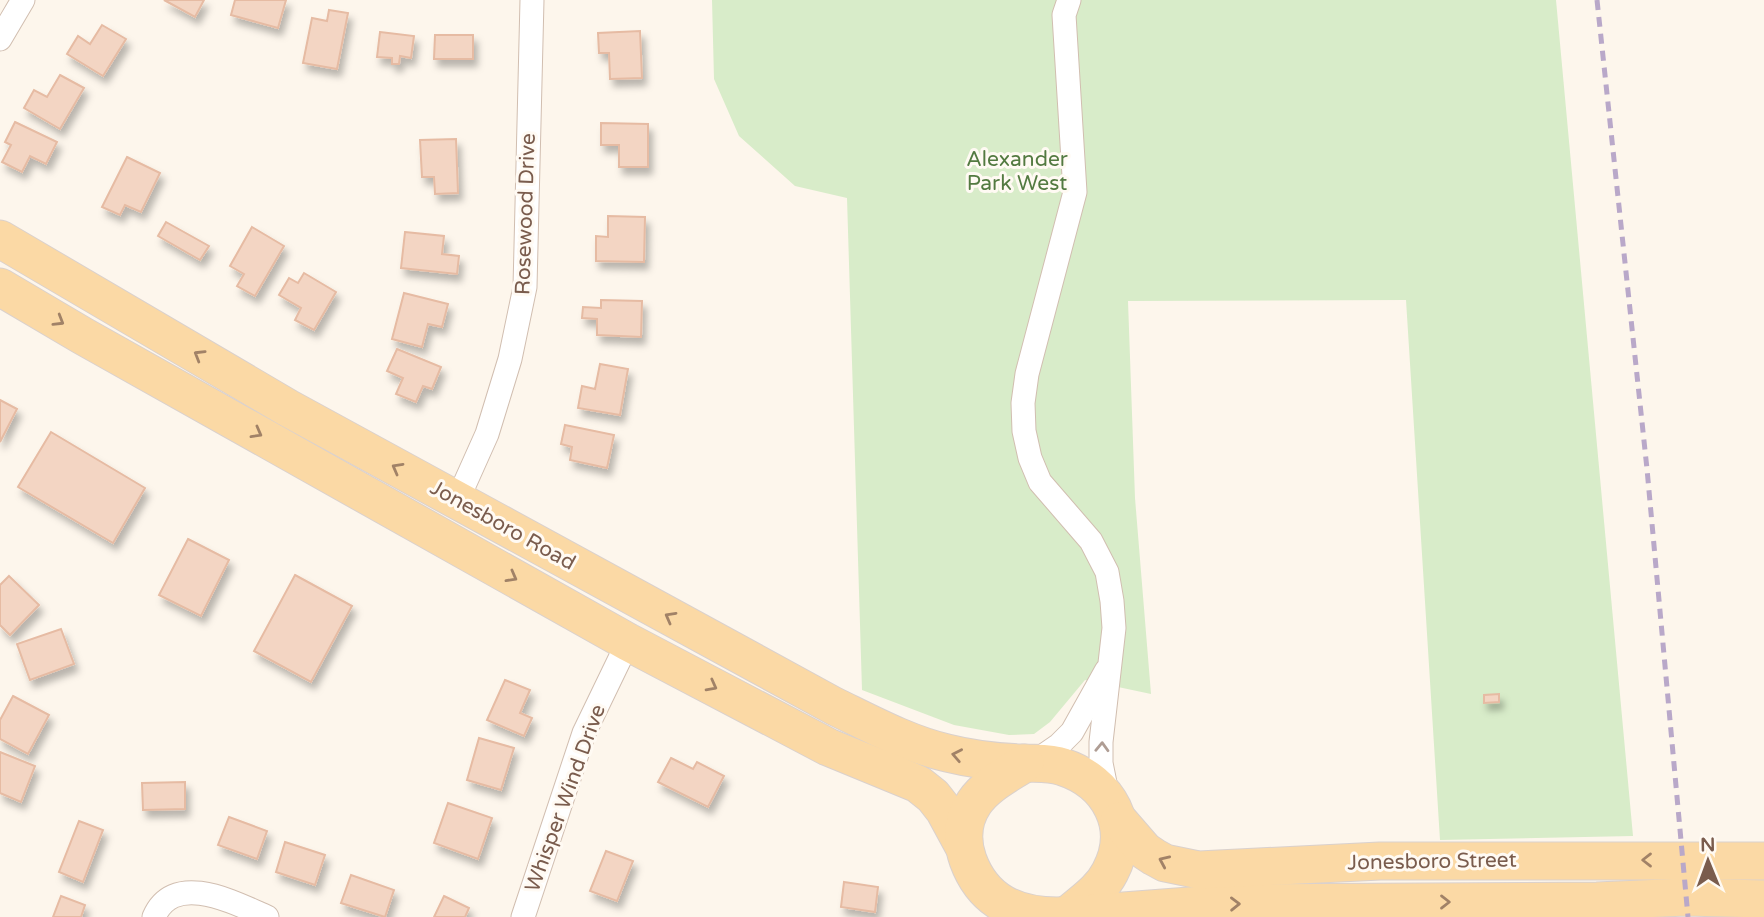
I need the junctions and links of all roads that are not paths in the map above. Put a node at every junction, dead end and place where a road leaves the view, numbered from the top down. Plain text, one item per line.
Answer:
1 (23, 0) edge
2 (532, 0) edge
3 (1069, 0) edge
4 (0, 39) edge
5 (0, 239) edge
6 (0, 287) edge
7 (457, 501) junction
8 (628, 642) junction
9 (1108, 668) junction
10 (1029, 763) junction
11 (1114, 811) junction
12 (963, 845) junction
13 (1764, 861) edge
14 (1764, 898) edge
15 (982, 902) edge
16 (1061, 915) edge
17 (154, 917) edge
18 (267, 917) edge
19 (523, 917) edge

1 - 4 street
2 - 7 street, Rosewood Drive
3 - 9 street
7 -> 5 main road, Jonesboro Road
6 -> 8 main road, Jonesboro Road
10 -> 7 main road, Jonesboro Road
8 -> 12 main road, Jonesboro Road
8 - 19 street, Whisper Wind Drive
9 - 10 street
11 -> 9 street
10 - 11 main road
10 - 12 main road
13 -> 11 main road, Jonesboro Street
11 - 16 main road
12 - 15 main road
16 -> 14 main road
15 - 16 main road
17 - 18 street

